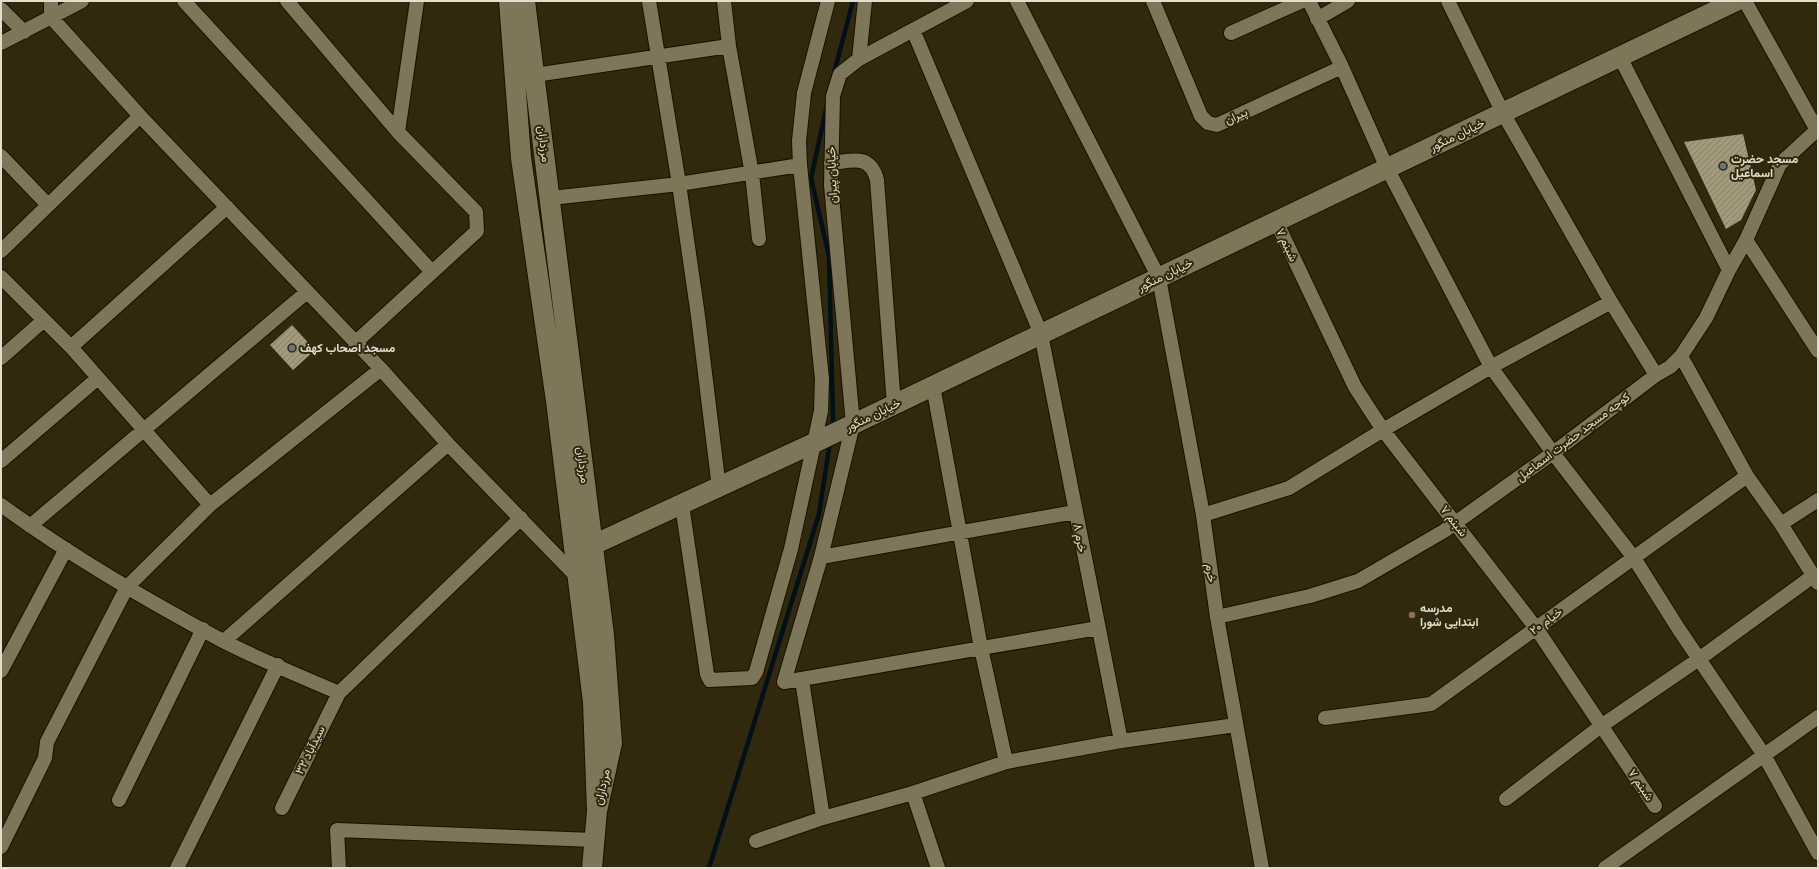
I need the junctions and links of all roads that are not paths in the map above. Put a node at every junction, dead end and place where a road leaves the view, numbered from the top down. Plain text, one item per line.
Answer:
1 (51, 1) edge
2 (82, 1) edge
3 (184, 1) edge
4 (287, 1) edge
5 (417, 1) edge
6 (509, 1) edge
7 (525, 1) edge
8 (649, 1) edge
9 (724, 1) edge
10 (828, 1) edge
11 (865, 1) edge
12 (967, 1) edge
13 (1017, 1) edge
14 (1153, 1) edge
15 (1302, 1) edge
16 (1309, 1) edge
17 (1348, 1) edge
18 (1448, 1) edge
19 (1736, 1) edge
20 (1745, 1) edge
21 (1, 9) edge
22 (51, 17) junction
23 (1317, 19) junction
24 (913, 30) junction
25 (24, 32) junction
26 (1231, 33) dead end
27 (1, 43) edge
28 (728, 46) junction
29 (658, 57) junction
30 (1620, 57) junction
31 (859, 59) junction
32 (1342, 67) junction
33 (535, 75) junction
34 (1503, 113) junction
35 (140, 116) junction
36 (1817, 130) edge
37 (398, 132) junction
38 (1, 156) edge
39 (830, 163) junction
40 (800, 165) junction
41 (1387, 168) junction
42 (752, 174) junction
43 (679, 184) junction
44 (551, 198) junction
45 (48, 205) junction
46 (228, 207) junction
47 (1276, 221) junction
48 (758, 239) dead end
49 (1746, 240) junction
50 (1, 251) edge
51 (1729, 270) junction
52 (432, 272) junction
53 (1, 277) edge
54 (1159, 278) junction
55 (307, 292) junction
56 (1611, 302) junction
57 (44, 320) junction
58 (1041, 334) junction
59 (355, 342) junction
60 (71, 347) junction
61 (1818, 351) edge
62 (1681, 356) junction
63 (1, 358) edge
64 (1491, 367) junction
65 (381, 369) junction
66 (1656, 375) junction
67 (98, 378) junction
68 (933, 386) junction
69 (894, 405) junction
70 (853, 424) junction
71 (144, 430) junction
72 (1383, 430) junction
73 (814, 443) junction
74 (448, 444) junction
75 (1553, 453) junction
76 (1, 461) edge
77 (1747, 476) junction
78 (719, 488) junction
79 (1818, 500) edge
80 (1, 505) edge
81 (210, 505) junction
82 (682, 505) junction
83 (1075, 512) junction
84 (1203, 515) junction
85 (521, 518) junction
86 (1455, 522) junction
87 (1781, 524) junction
88 (30, 526) junction
89 (960, 532) junction
90 (593, 545) junction
91 (66, 549) junction
92 (821, 557) junction
93 (1634, 558) junction
94 (578, 578) junction
95 (1816, 579) edge
96 (127, 587) junction
97 (1218, 617) junction
98 (1098, 628) junction
99 (1536, 628) junction
100 (203, 629) junction
101 (224, 641) junction
102 (981, 648) junction
103 (1699, 659) junction
104 (278, 666) junction
105 (1, 672) edge
106 (802, 680) junction
107 (339, 693) junction
108 (1818, 717) edge
109 (1325, 718) dead end
110 (1236, 725) junction
111 (1601, 726) junction
112 (1121, 741) junction
113 (1764, 755) junction
114 (1006, 762) junction
115 (913, 793) junction
116 (1506, 799) dead end
117 (119, 800) dead end
118 (1655, 806) dead end
119 (282, 808) dead end
120 (597, 811) junction
121 (823, 818) junction
122 (594, 840) junction
123 (756, 841) dead end
124 (1, 847) edge
125 (1818, 853) edge
126 (177, 868) edge
127 (339, 868) edge
128 (592, 868) edge
129 (938, 868) edge
130 (1262, 868) edge
131 (1605, 868) edge

1 - 22 street
2 - 22 street
3 - 52 street
4 - 37 street
5 - 37 street
6 - 94 street, مرزداران
7 - 33 street, مرزداران
8 - 29 street
9 - 28 street
10 - 40 street
11 - 31 street
12 - 24 street, خیابان پیران
13 - 54 street, خرم
14 - 32 street, پیران
15 - 26 street
16 - 23 street
17 - 23 street
18 - 34 street
19 - 30 street, خیابان منگور
20 - 36 street
21 - 25 street
22 - 25 street
22 - 35 street
23 - 32 street
24 - 31 street, خیابان پیران
24 - 58 street, خرم ۸
25 - 27 street
28 - 29 street
28 - 42 street
29 - 33 street
29 - 43 street
30 - 34 street, خیابان منگور
30 - 51 street
31 - 39 street, خیابان پیران
32 - 41 street
33 - 44 street, مرزداران
34 - 41 street, خیابان منگور
34 - 56 street
35 - 45 street
35 - 46 street
36 - 49 street, کوچه مسجد حضرت اسماعیل
37 - 52 street
38 - 45 street
39 - 69 street
39 - 70 street, خیابان پیران
40 - 42 street
40 - 73 street
41 - 47 street, خیابان منگور
41 - 64 street
42 - 43 street
42 - 48 street
43 - 44 street
43 - 78 street
44 - 90 street, مرزداران
45 - 50 street
46 - 55 street
46 - 60 street
47 - 54 street, خیابان منگور
47 - 72 street, شبنم ۷
49 - 51 street, کوچه مسجد حضرت اسماعیل
49 - 61 street
51 - 62 street, کوچه مسجد حضرت اسماعیل
52 - 59 street
53 - 57 street
54 - 58 street, خیابان منگور
54 - 84 street, خرم
55 - 59 street
55 - 71 street
56 - 64 street
56 - 66 street
57 - 60 street
57 - 63 street
58 - 68 street, خیابان منگور
58 - 83 street, خرم ۸
59 - 65 street
60 - 67 street
62 - 66 street, کوچه مسجد حضرت اسماعیل
62 - 77 street
64 - 72 street
64 - 75 street
65 - 74 street
65 - 81 street
66 - 75 street, کوچه مسجد حضرت اسماعیل
67 - 71 street
67 - 76 street
68 - 69 street, خیابان منگور
68 - 89 street
69 - 70 street, خیابان منگور
70 - 73 street, خیابان منگور
70 - 92 street, خیابان پیران
71 - 81 street
71 - 88 street
72 - 84 street
72 - 86 street, شبنم ۷
73 - 78 street, خیابان منگور
73 - 82 street
74 - 85 street
74 - 101 street
75 - 86 street, کوچه مسجد حضرت اسماعیل
75 - 93 street
77 - 87 street
77 - 93 street, خیام ۲۰
78 - 82 street, خیابان منگور
79 - 87 street
80 - 88 street
81 - 96 street
82 - 90 street, خیابان منگور
83 - 89 street
83 - 98 street, خرم ۸
84 - 97 street, خرم
85 - 94 street
85 - 107 street, سیدآباد ۳۲
86 - 97 street, کوچه مسجد حضرت اسماعیل
86 - 99 street, شبنم ۷
87 - 95 street
88 - 91 street
89 - 92 street
89 - 102 street
90 - 120 street, مرزداران
91 - 96 street
91 - 105 street
92 - 106 street, خیابان پیران
93 - 99 street, خیام ۲۰
93 - 103 street
94 - 120 street, مرزداران
95 - 103 street
96 - 100 street
96 - 124 street
97 - 110 street, خرم
98 - 102 street
98 - 112 street, خرم ۸
99 - 109 street, خیام ۲۰
99 - 111 street, شبنم ۷
100 - 101 street
100 - 117 street
101 - 104 street
102 - 106 street
102 - 114 street
103 - 111 street
103 - 113 street
104 - 107 street
104 - 126 street
106 - 121 street
107 - 119 street, سیدآباد ۳۲
108 - 113 street
110 - 112 street
110 - 130 street, خرم
111 - 116 street
111 - 118 street, شبنم ۷
112 - 114 street
113 - 125 street
113 - 131 street
114 - 115 street
115 - 121 street
115 - 129 street
120 - 122 street
121 - 123 street
122 - 127 street
122 - 128 street

